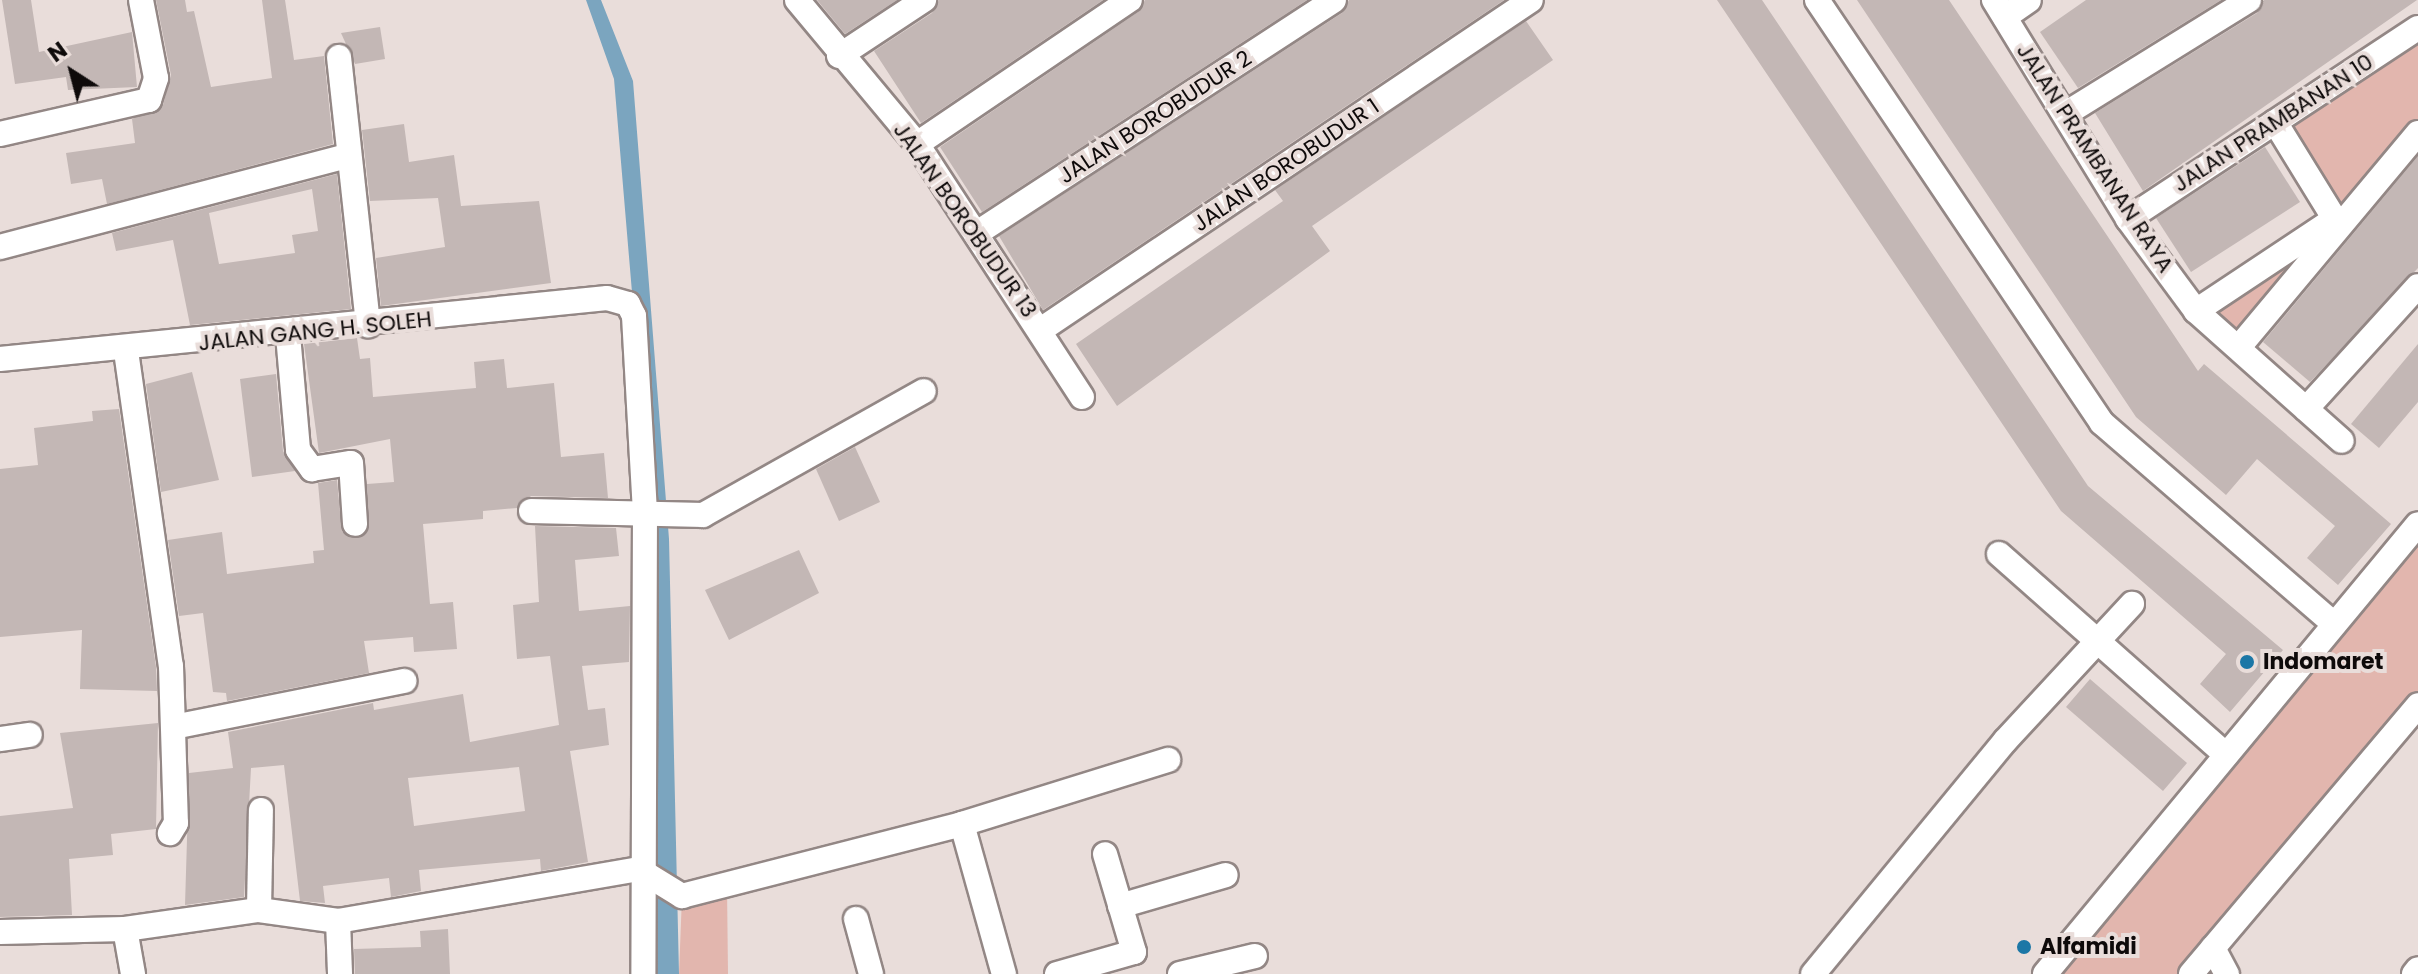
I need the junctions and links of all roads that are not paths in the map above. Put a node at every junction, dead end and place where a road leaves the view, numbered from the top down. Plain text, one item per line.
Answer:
1 (141, 0) edge
2 (797, 0) edge
3 (924, 0) edge
4 (1130, 0) edge
5 (1334, 0) edge
6 (1531, 0) edge
7 (1817, 0) edge
8 (2029, 0) edge
9 (2249, 0) edge
10 (1999, 8) edge
11 (2418, 28) edge
12 (839, 56) junction
13 (339, 57) dead end
14 (2067, 113) junction
15 (2275, 122) junction
16 (2418, 133) edge
17 (0, 134) edge
18 (917, 144) junction
19 (348, 156) junction
20 (2128, 219) junction
21 (2336, 223) junction
22 (977, 233) junction
23 (0, 247) edge
24 (2418, 286) edge
25 (2196, 311) junction
26 (368, 325) junction
27 (1042, 329) junction
28 (288, 335) junction
29 (2239, 347) junction
30 (126, 351) junction
31 (0, 359) edge
32 (924, 391) dead end
33 (1082, 397) dead end
34 (2306, 409) junction
35 (2342, 441) dead end
36 (645, 510) junction
37 (531, 511) dead end
38 (355, 524) dead end
39 (2418, 524) edge
40 (1999, 554) dead end
41 (2132, 604) dead end
42 (2333, 623) junction
43 (2097, 641) junction
44 (404, 681) dead end
45 (2418, 705) edge
46 (174, 727) junction
47 (30, 735) dead end
48 (0, 739) edge
49 (2226, 755) junction
50 (1168, 760) dead end
51 (261, 810) dead end
52 (962, 824) junction
53 (170, 833) dead end
54 (1105, 854) dead end
55 (638, 869) junction
56 (1226, 875) dead end
57 (1120, 906) junction
58 (259, 910) junction
59 (856, 919) dead end
60 (338, 921) junction
61 (125, 929) junction
62 (0, 932) edge
63 (2213, 948) junction
64 (1255, 956) dead end
65 (2418, 969) edge
66 (133, 974) edge
67 (340, 974) edge
68 (643, 974) edge
69 (871, 974) edge
70 (1004, 974) edge
71 (1057, 974) edge
72 (1180, 974) edge
73 (1813, 974) edge
74 (2045, 974) edge
75 (2191, 974) edge
76 (2227, 974) edge
77 (2414, 974) edge

1 - 17 street
2 - 12 street, JALAN BOROBUDUR 13
3 - 12 street
4 - 18 street
5 - 22 street, JALAN BOROBUDUR 2
6 - 27 street, JALAN BOROBUDUR 1
7 - 42 street
8 - 10 street
9 - 14 street
10 - 14 street, JALAN PRAMBANAN RAYA
11 - 15 street, JALAN PRAMBANAN 10
12 - 18 street, JALAN BOROBUDUR 13
13 - 19 street
14 - 20 street, JALAN PRAMBANAN RAYA
15 - 20 street, JALAN PRAMBANAN 10
15 - 21 street
16 - 21 street
18 - 22 street, JALAN BOROBUDUR 13
19 - 23 street
19 - 26 street
20 - 25 street, JALAN PRAMBANAN RAYA
21 - 25 street
21 - 29 street
22 - 27 street, JALAN BOROBUDUR 13
24 - 34 street
25 - 29 street, JALAN PRAMBANAN RAYA
26 - 28 street, JALAN GANG H. SOLEH
26 - 36 street, JALAN GANG H. SOLEH
27 - 33 street, JALAN BOROBUDUR 13
28 - 30 street, JALAN GANG H. SOLEH
28 - 38 street
29 - 34 street, JALAN PRAMBANAN RAYA
30 - 31 street, JALAN GANG H. SOLEH
30 - 46 street
32 - 36 street
34 - 35 street, JALAN PRAMBANAN RAYA
36 - 37 street
36 - 55 street
39 - 42 street
40 - 43 street
41 - 43 street
42 - 49 street
43 - 49 street
43 - 73 street
44 - 46 street
45 - 63 street
46 - 53 street
47 - 48 street
49 - 74 street
50 - 52 street
51 - 58 street
52 - 55 street
52 - 70 street
54 - 57 street
55 - 60 street
55 - 68 street
56 - 57 street
57 - 71 street
58 - 60 street
58 - 61 street
59 - 69 street
60 - 67 street
61 - 62 street
61 - 66 street
63 - 75 street
63 - 76 street
64 - 72 street
65 - 77 street

